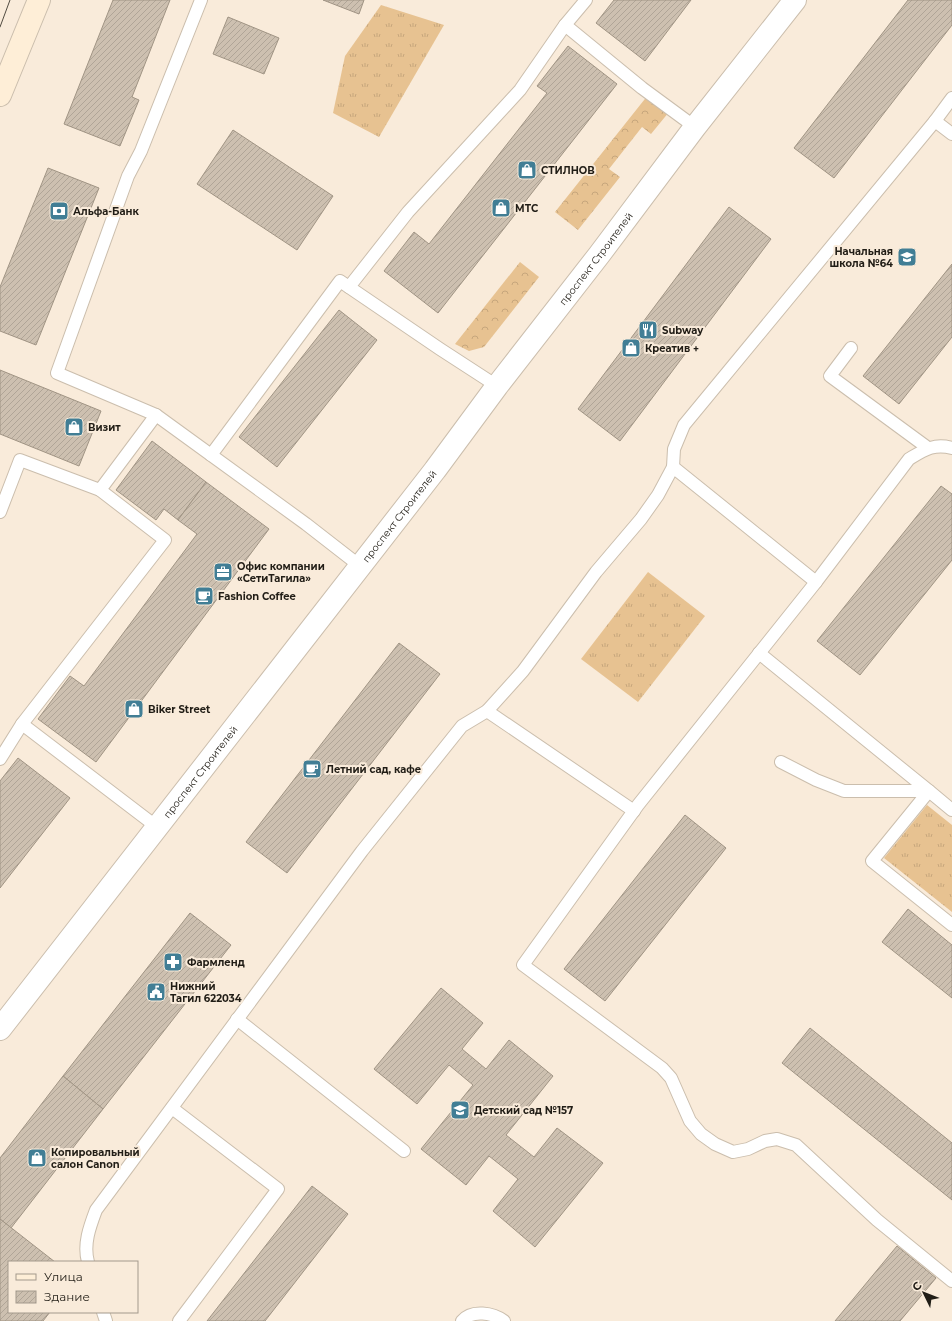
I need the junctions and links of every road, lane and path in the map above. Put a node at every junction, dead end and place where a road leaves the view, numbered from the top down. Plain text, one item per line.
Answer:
1 (39, 0) edge
2 (201, 0) edge
3 (586, 0) edge
4 (795, 0) edge
5 (565, 25) junction
6 (0, 95) edge
7 (952, 98) edge
8 (935, 121) junction
9 (695, 127) junction
10 (952, 134) edge
11 (349, 287) junction
12 (851, 348) dead end
13 (497, 386) junction
14 (156, 415) junction
15 (928, 448) junction
16 (952, 448) edge
17 (210, 455) junction
18 (673, 467) junction
19 (100, 490) junction
20 (0, 512) edge
21 (360, 566) junction
22 (816, 582) junction
23 (760, 653) junction
24 (487, 711) junction
25 (22, 724) junction
26 (0, 759) edge
27 (781, 762) dead end
28 (929, 791) junction
29 (952, 810) edge
30 (634, 811) junction
31 (157, 827) junction
32 (952, 925) edge
33 (237, 1019) junction
34 (0, 1029) edge
35 (172, 1108) junction
36 (404, 1151) dead end
37 (88, 1261) edge
38 (952, 1281) edge
39 (180, 1321) edge
40 (462, 1321) edge
41 (504, 1321) edge

1 - 6 main road
2 - 14 lane
3 - 5 lane
4 - 9 street, проспект Строителей
5 - 9 lane
5 - 11 lane
7 - 8 lane
8 - 10 lane
8 - 18 lane
9 - 13 street, проспект Строителей
11 - 13 lane
11 - 17 lane
12 - 15 lane
13 - 21 street, проспект Строителей
14 - 17 lane
14 - 19 lane
15 - 16 lane
15 - 22 lane
17 - 21 lane
18 - 22 lane
18 - 24 lane
19 - 20 lane
19 - 25 lane
21 - 31 street, проспект Строителей
22 - 23 lane
23 - 28 lane
23 - 30 lane
24 - 30 lane
24 - 33 lane
25 - 26 lane
25 - 31 lane
27 - 28 lane
28 - 29 lane
28 - 32 lane
30 - 38 lane
31 - 34 street, проспект Строителей
33 - 35 lane
33 - 36 lane
35 - 37 lane
35 - 39 lane
40 - 41 lane

